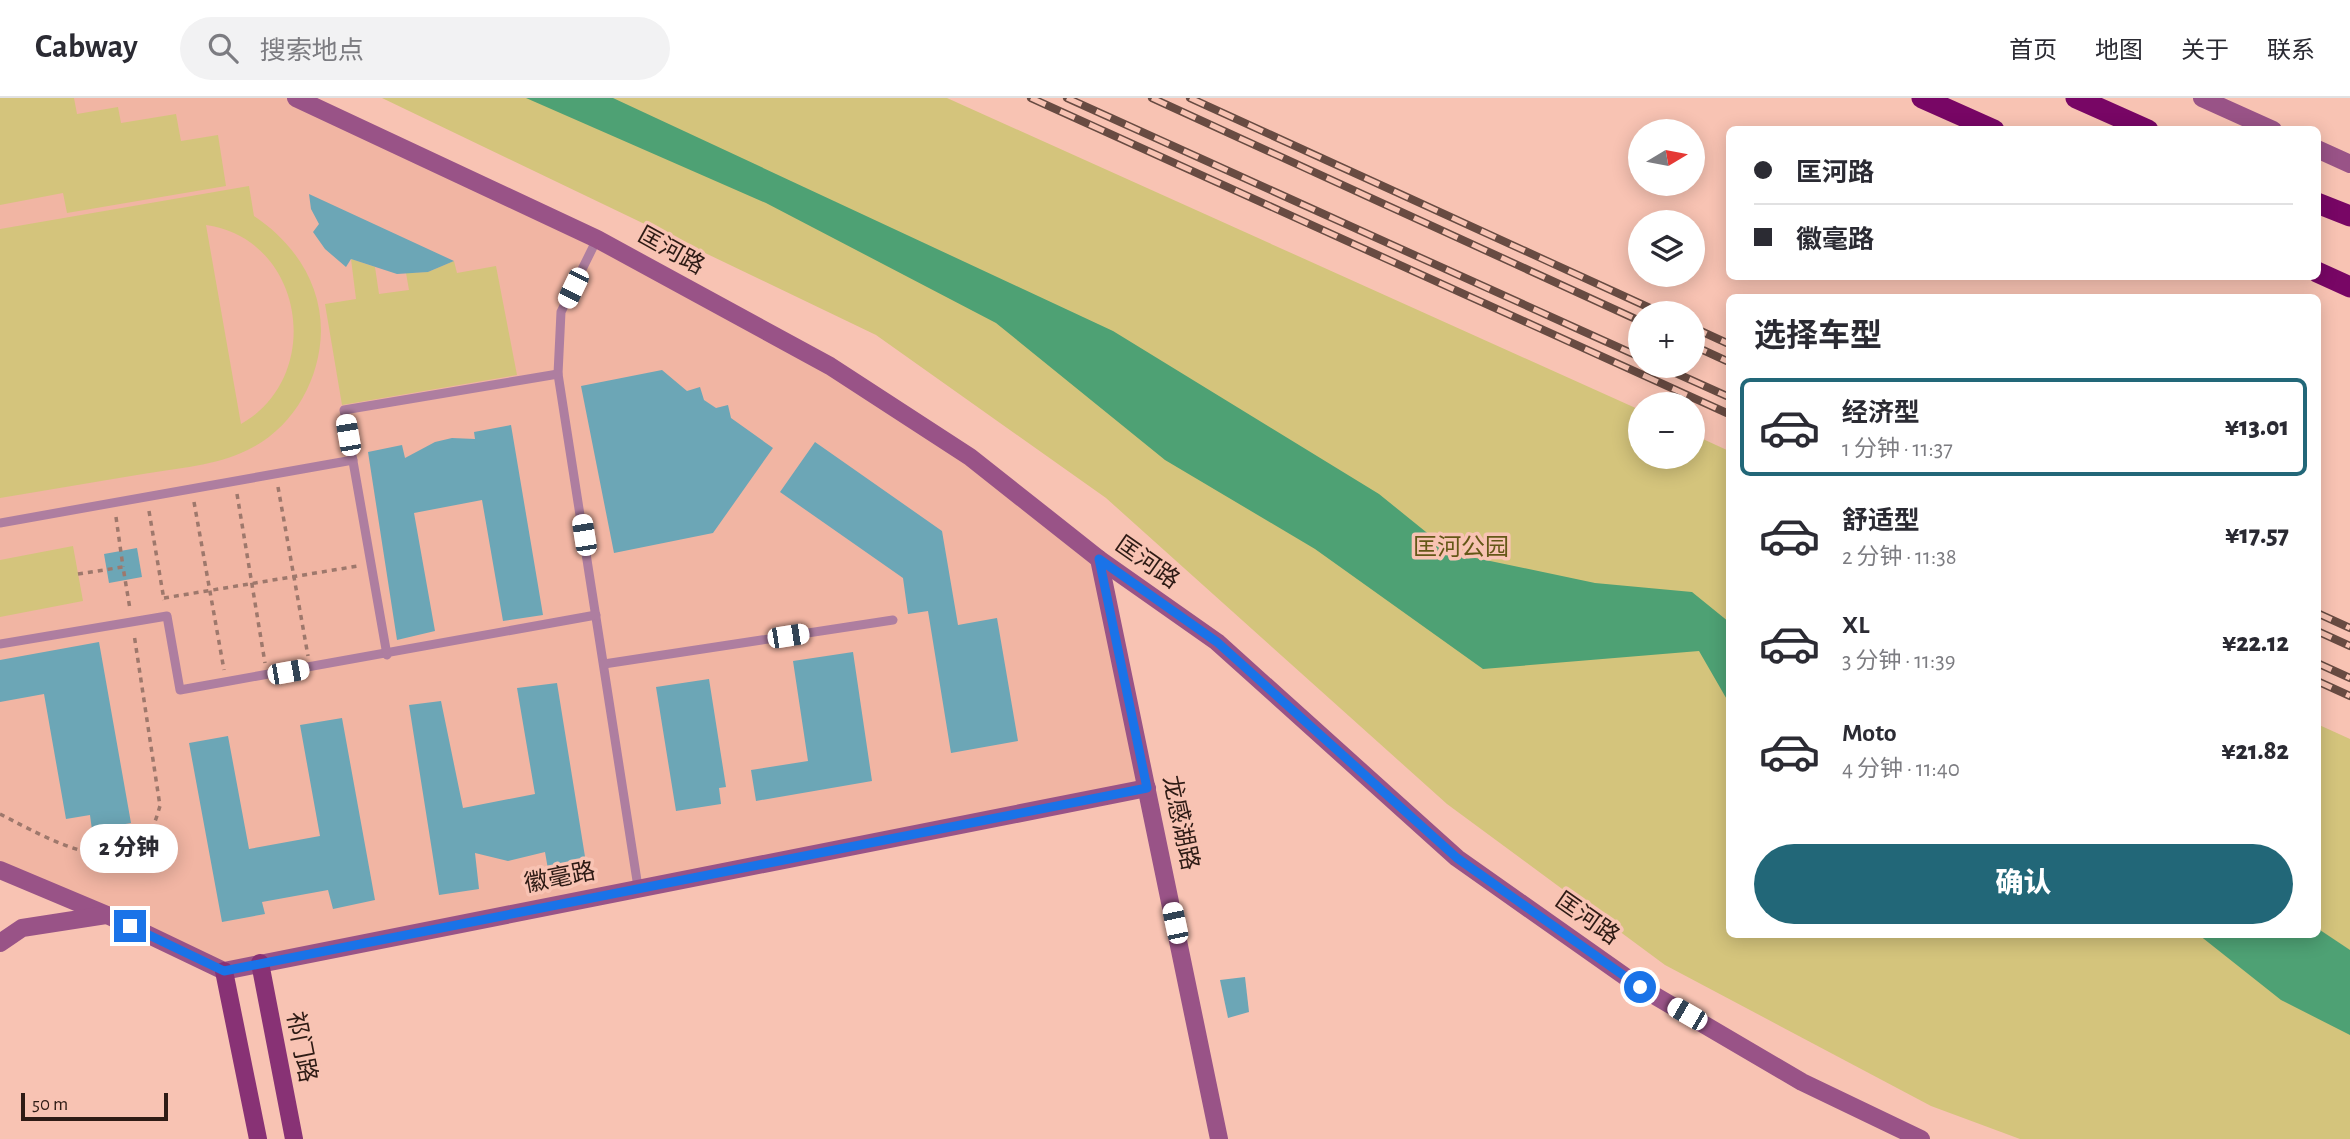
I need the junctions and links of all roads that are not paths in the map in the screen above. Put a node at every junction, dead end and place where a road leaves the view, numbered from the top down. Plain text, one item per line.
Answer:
1 (296, 98) edge
2 (1922, 98) edge
3 (2077, 98) edge
4 (2202, 98) edge
5 (1985, 126) edge
6 (2139, 126) edge
7 (2264, 126) edge
8 (2321, 151) edge
9 (2350, 164) edge
10 (2321, 205) edge
11 (2350, 216) edge
12 (597, 239) junction
13 (2321, 274) edge
14 (2350, 287) edge
15 (558, 374) junction
16 (353, 460) junction
17 (0, 523) edge
18 (1099, 559) junction
19 (596, 615) junction
20 (893, 620) dead end
21 (0, 644) edge
22 (387, 655) junction
23 (604, 664) junction
24 (1147, 788) junction
25 (0, 870) edge
26 (638, 887) junction
27 (107, 915) junction
28 (0, 943) edge
29 (260, 964) junction
30 (224, 971) junction
31 (258, 1139) edge
32 (294, 1139) edge
33 (1219, 1139) edge
34 (1922, 1139) edge

1 - 12 street, 匡河路
2 - 5 highway
3 - 6 highway
4 - 7 street
8 - 9 street
10 - 11 highway
12 - 15 lane
12 - 18 street, 匡河路
13 - 14 highway
15 - 16 lane
15 - 19 lane
16 - 17 lane
16 - 22 lane
18 - 24 street, 龙感湖路
18 - 34 street, 匡河路
19 - 22 lane
19 - 23 lane
20 - 23 lane
21 - 22 lane
23 - 26 lane
24 - 26 street, 徽毫路
24 - 33 street, 龙感湖路
25 - 27 street
26 - 29 street, 徽毫路
27 - 28 street
27 - 30 street
29 - 30 street, 徽毫路
29 - 32 main road, 祁门路
30 - 31 main road

